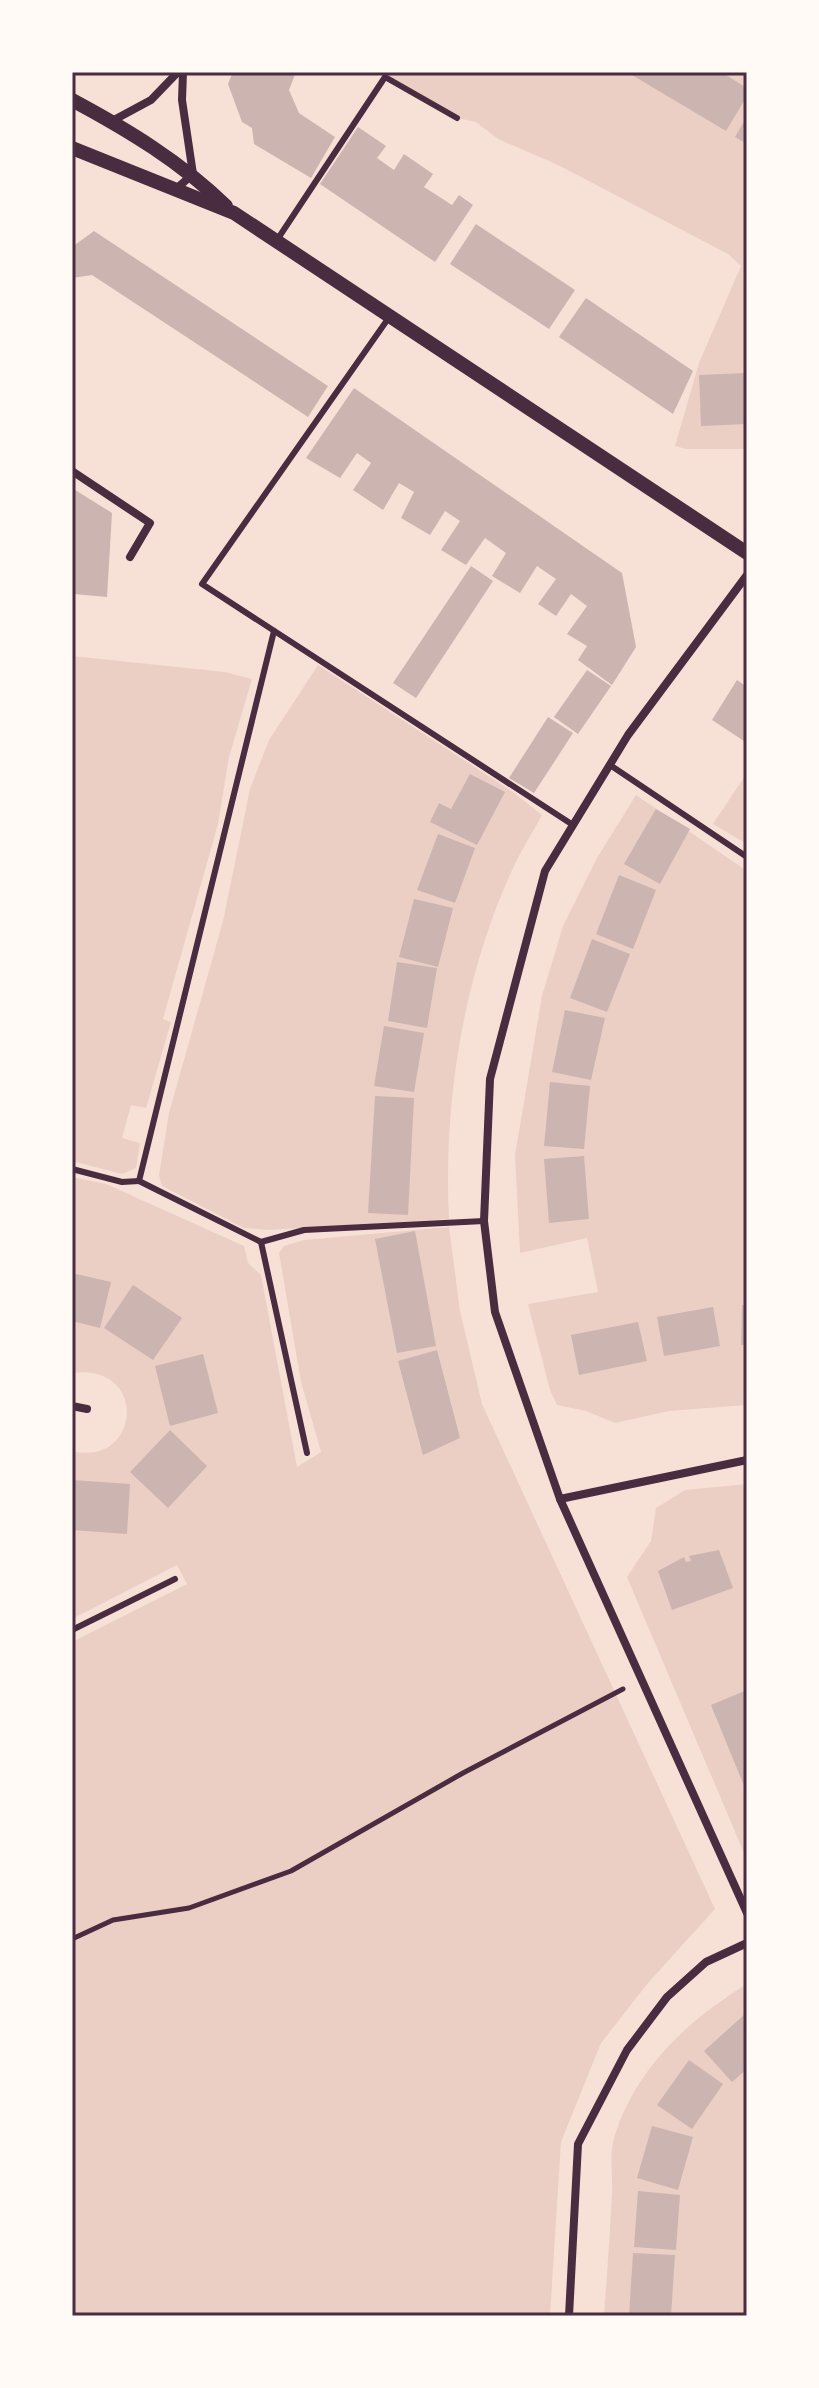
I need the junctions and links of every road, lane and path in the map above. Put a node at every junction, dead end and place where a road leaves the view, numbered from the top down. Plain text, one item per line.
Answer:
1 (181, 72) edge
2 (72, 100) edge
3 (457, 118) dead end
4 (112, 121) junction
5 (72, 148) edge
6 (193, 174) junction
7 (176, 189) junction
8 (234, 213) junction
9 (277, 240) junction
10 (390, 316) junction
11 (72, 471) edge
12 (747, 553) edge
13 (130, 557) dead end
14 (747, 575) edge
15 (274, 631) junction
16 (610, 765) junction
17 (573, 825) junction
18 (747, 857) edge
19 (72, 1169) edge
20 (139, 1181) junction
21 (484, 1221) junction
22 (261, 1242) junction
23 (72, 1406) edge
24 (87, 1409) dead end
25 (307, 1453) dead end
26 (747, 1460) edge
27 (560, 1499) junction
28 (175, 1579) dead end
29 (72, 1630) edge
30 (641, 1680) junction
31 (747, 1913) edge
32 (72, 1939) edge
33 (747, 1943) edge
34 (569, 2316) edge

1 - 4 street
1 - 6 street
2 - 4 street
3 - 9 lane
4 - 6 street
5 - 7 street
6 - 7 street
6 - 8 street
7 - 8 street
8 - 9 street
9 - 10 street
10 - 12 street
10 - 15 lane
11 - 13 street
14 - 16 street
15 - 17 lane
15 - 20 lane
16 - 17 street
16 - 18 lane
17 - 21 street
19 - 20 lane
20 - 22 lane
21 - 22 lane
21 - 27 street
22 - 25 lane
23 - 24 street
26 - 27 street
27 - 30 street
28 - 29 lane
30 - 31 street
30 - 32 path
33 - 34 street

